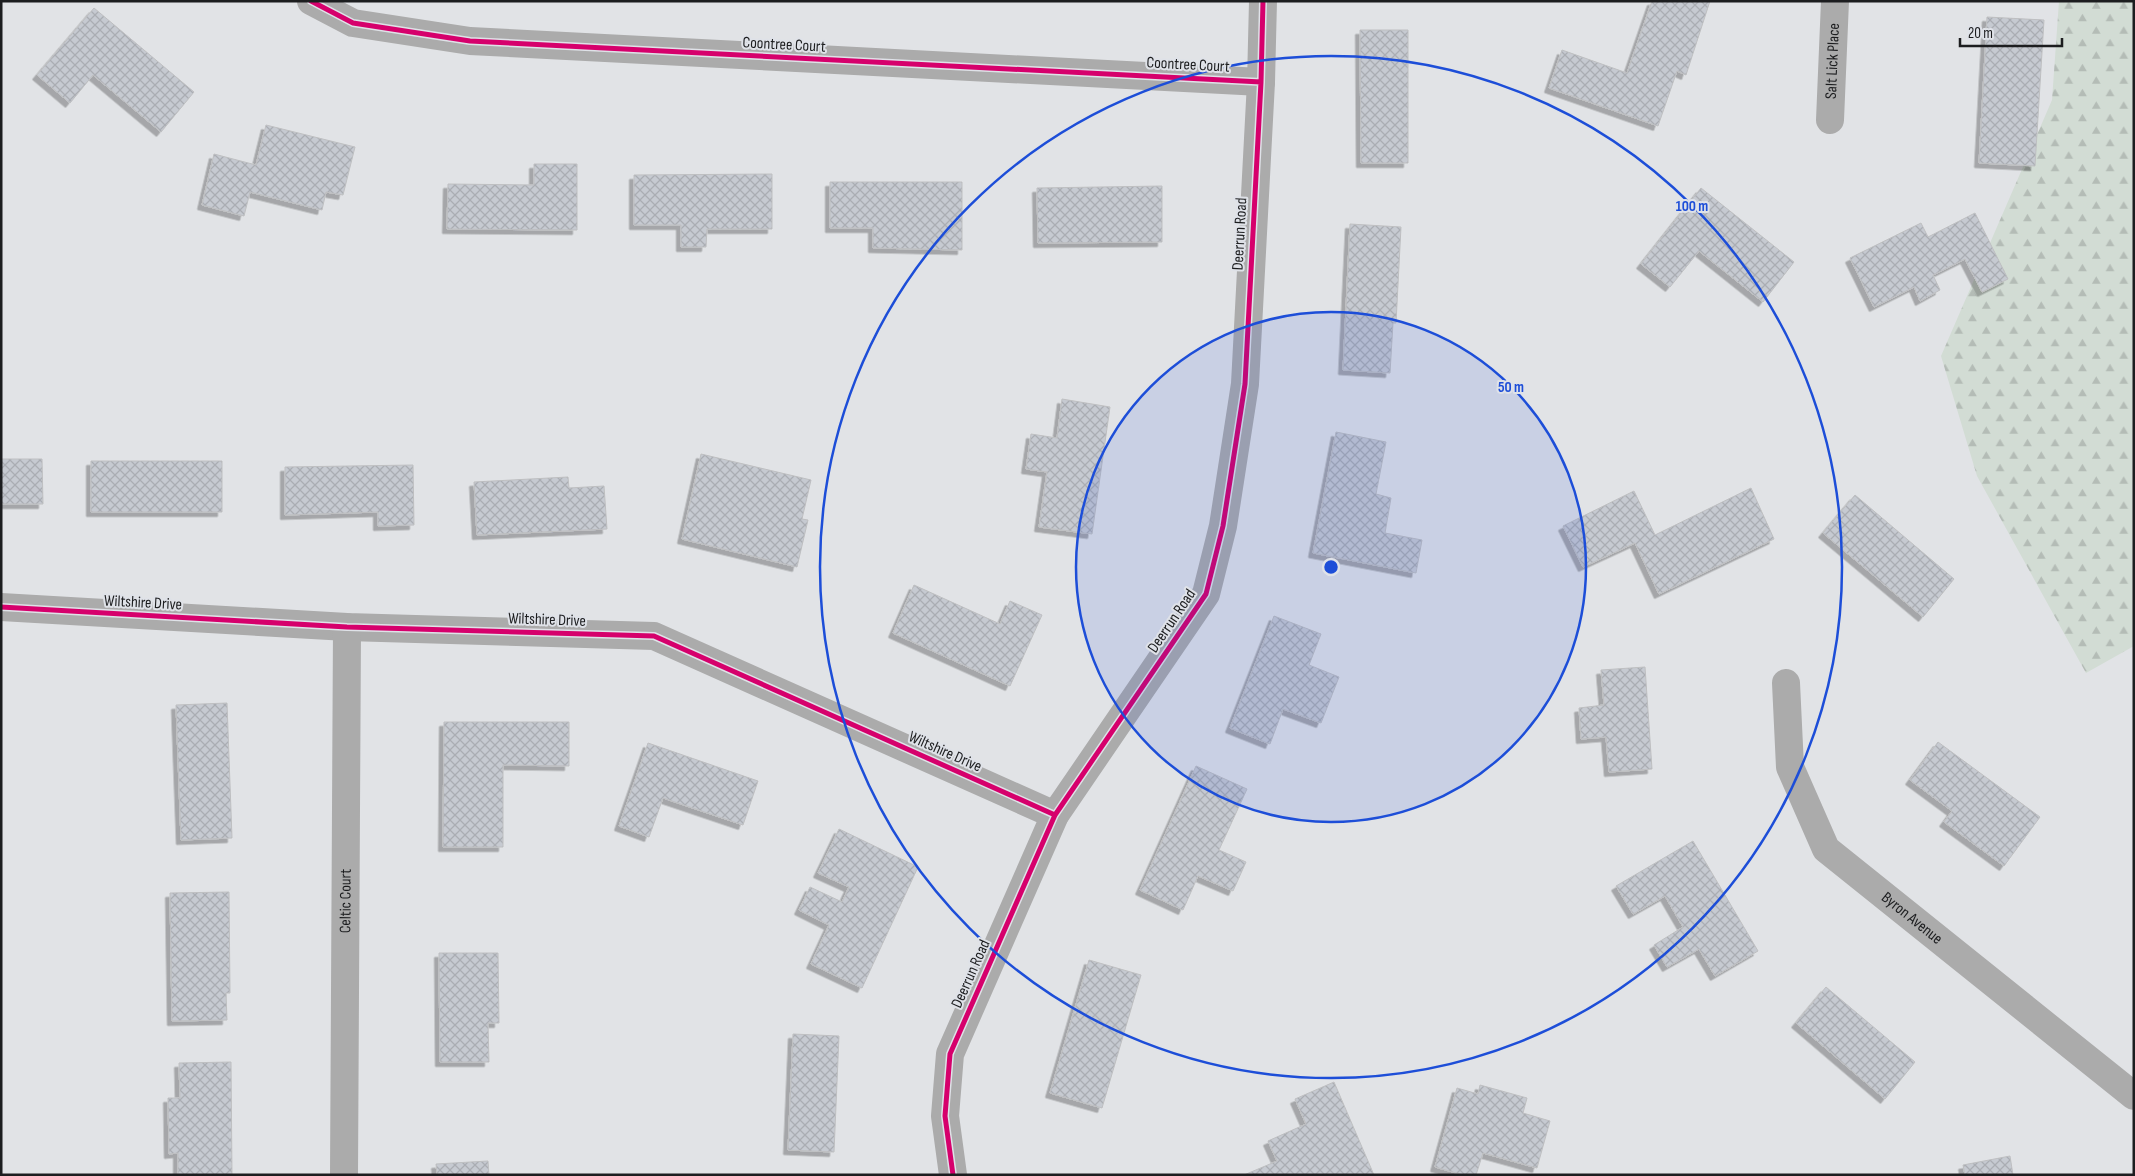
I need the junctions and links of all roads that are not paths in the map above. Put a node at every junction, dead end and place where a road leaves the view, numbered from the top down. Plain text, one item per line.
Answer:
1 (311, 1) edge
2 (1263, 1) edge
3 (1835, 1) edge
4 (1261, 82) junction
5 (1830, 120) dead end
6 (1, 607) edge
7 (348, 627) junction
8 (1786, 683) dead end
9 (1055, 815) junction
10 (2134, 1096) edge
11 (344, 1175) edge
12 (953, 1175) edge

1 - 4 street, Coontree Court
2 - 4 street, Deerrun Road
3 - 5 street, Salt Lick Place
4 - 9 street, Deerrun Road
6 - 7 street, Wiltshire Drive
7 - 9 street, Wiltshire Drive
7 - 11 street, Celtic Court
8 - 10 street, Byron Avenue
9 - 12 street, Deerrun Road

